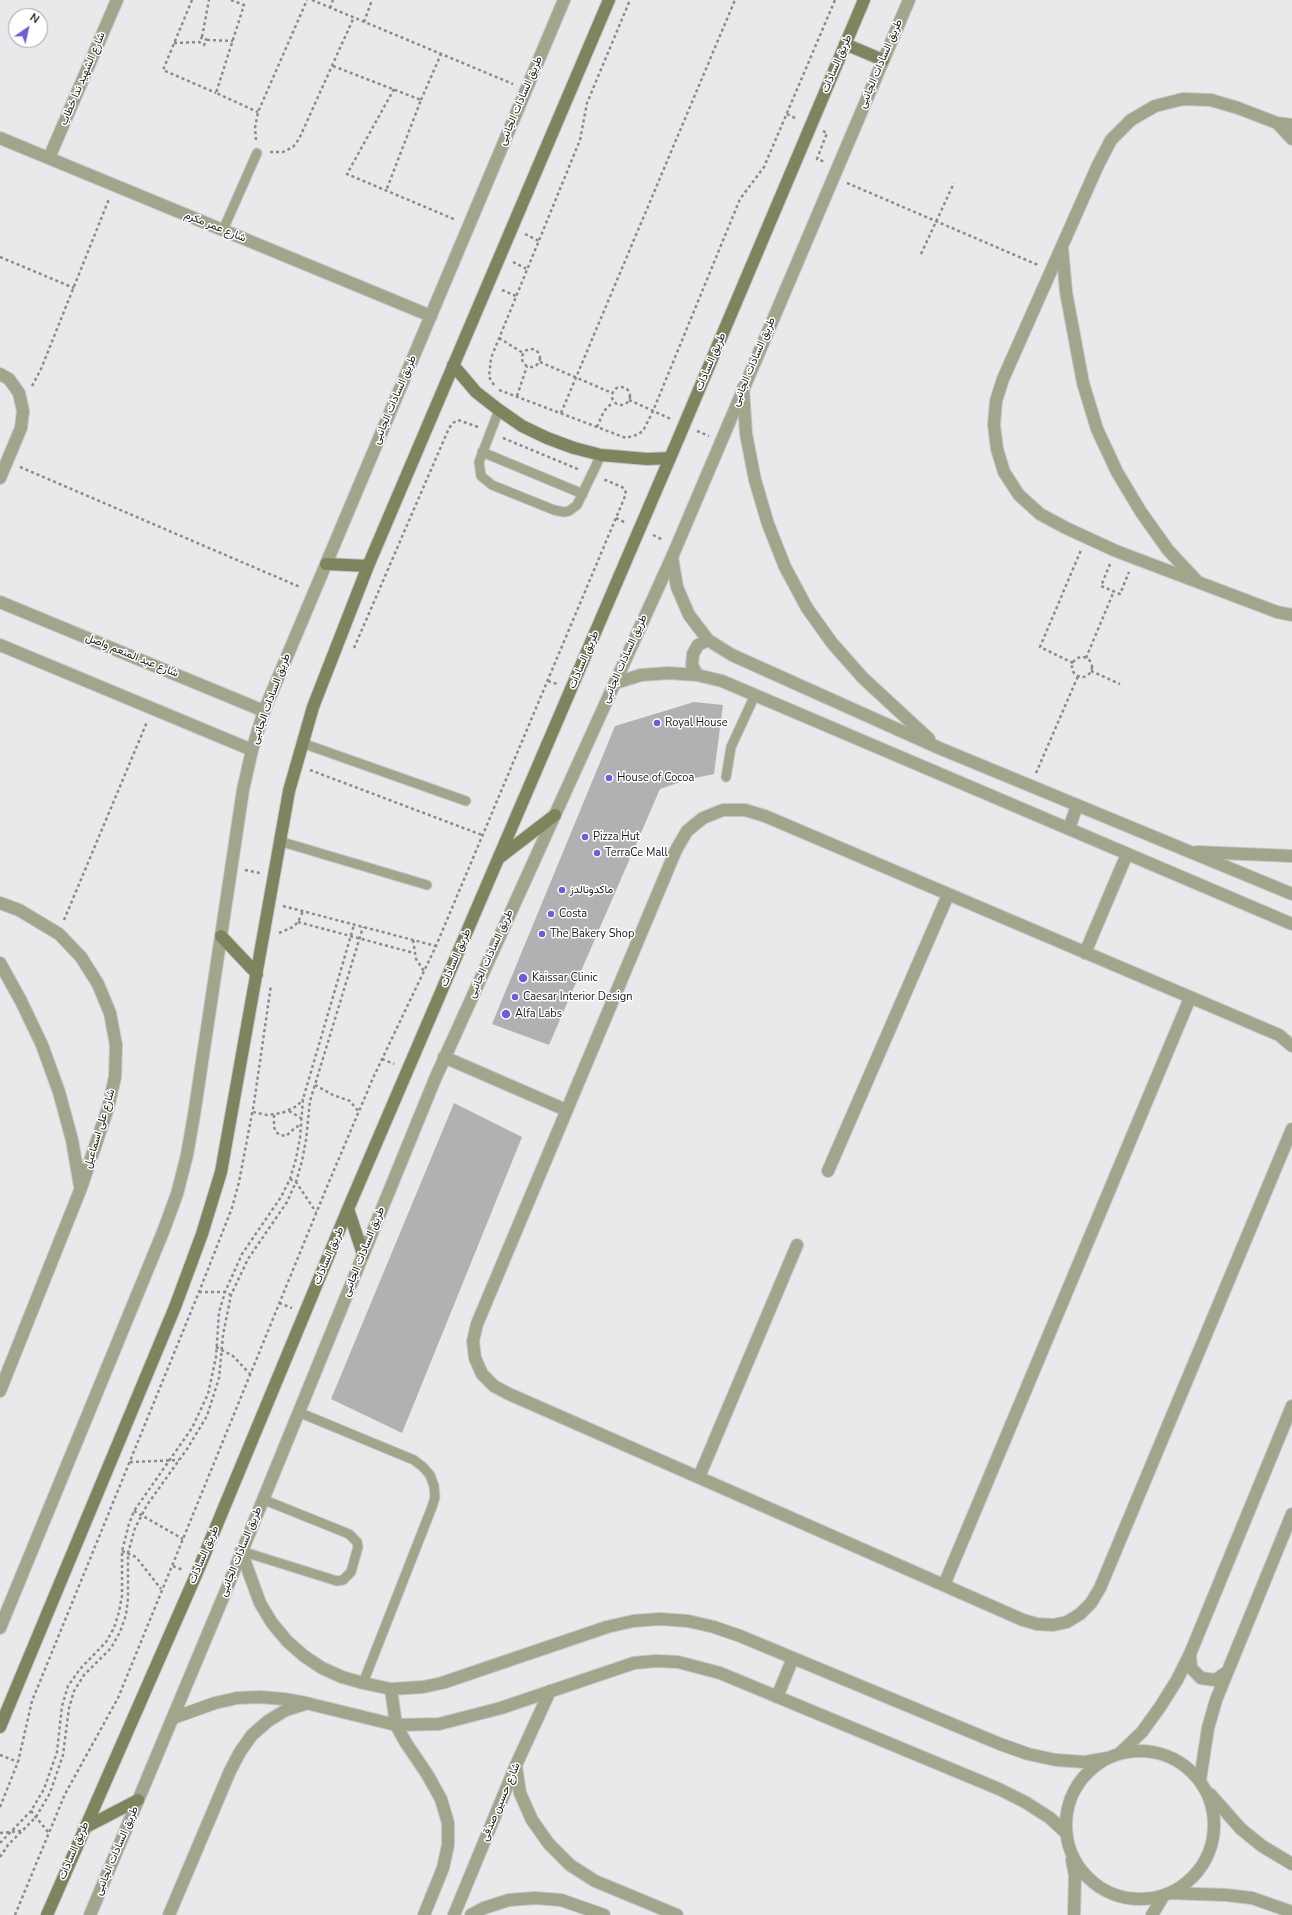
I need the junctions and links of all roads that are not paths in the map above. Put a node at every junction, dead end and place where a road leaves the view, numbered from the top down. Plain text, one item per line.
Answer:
1 (116, 0) edge
2 (564, 0) edge
3 (609, 0) edge
4 (864, 0) edge
5 (909, 0) edge
6 (845, 44) junction
7 (883, 60) junction
8 (1277, 123) junction
9 (1292, 125) edge
10 (0, 138) edge
11 (1292, 139) edge
12 (257, 153) road end
13 (49, 158) junction
14 (222, 230) junction
15 (1062, 246) junction
16 (431, 316) junction
17 (453, 365) junction
18 (0, 374) edge
19 (743, 388) junction
20 (499, 410) junction
21 (482, 452) junction
22 (601, 455) junction
23 (670, 458) junction
24 (0, 478) edge
25 (583, 494) junction
26 (672, 557) junction
27 (326, 564) junction
28 (368, 566) junction
29 (1198, 583) junction
30 (0, 602) edge
31 (1292, 615) edge
32 (708, 640) junction
33 (0, 645) edge
34 (697, 675) junction
35 (615, 683) junction
36 (755, 695) junction
37 (264, 711) junction
38 (302, 743) junction
39 (939, 748) junction
40 (252, 750) junction
41 (726, 777) dead end
42 (466, 801) dead end
43 (1077, 805) junction
44 (555, 815) junction
45 (1069, 829) junction
46 (279, 841) junction
47 (1188, 851) junction
48 (1127, 854) junction
49 (1292, 856) edge
50 (498, 859) junction
51 (427, 885) dead end
52 (1292, 894) edge
53 (948, 895) junction
54 (0, 903) edge
55 (1292, 924) edge
56 (220, 936) junction
57 (1085, 953) junction
58 (0, 963) edge
59 (257, 974) junction
60 (1190, 998) junction
61 (1292, 1046) edge
62 (444, 1057) junction
63 (566, 1110) junction
64 (1292, 1129) edge
65 (828, 1171) dead end
66 (81, 1188) junction
67 (348, 1209) junction
68 (797, 1245) dead end
69 (363, 1254) junction
70 (0, 1391) edge
71 (1292, 1406) edge
72 (298, 1412) junction
73 (699, 1477) junction
74 (262, 1499) junction
75 (1292, 1514) edge
76 (241, 1551) junction
77 (944, 1585) junction
78 (0, 1628) edge
79 (1190, 1654) junction
80 (793, 1658) junction
81 (1227, 1672) junction
82 (363, 1684) junction
83 (391, 1689) junction
84 (550, 1690) junction
85 (777, 1697) junction
86 (306, 1703) junction
87 (173, 1718) junction
88 (396, 1725) junction
89 (0, 1727) edge
90 (1120, 1753) junction
91 (1108, 1758) junction
92 (516, 1765) junction
93 (1202, 1784) junction
94 (138, 1800) junction
95 (84, 1828) junction
96 (1066, 1833) junction
97 (1070, 1847) junction
98 (1292, 1864) edge
99 (1167, 1894) junction
100 (1292, 1912) edge
101 (46, 1915) edge
102 (90, 1915) edge
103 (169, 1915) edge
104 (424, 1915) edge
105 (454, 1915) edge
106 (471, 1915) edge
107 (604, 1915) edge
108 (677, 1915) edge
109 (1074, 1915) edge
110 (1152, 1915) edge

1 - 13 street, شارع الشهيد ندا خطاب
2 - 16 street, طريق السادات الجانبى
3 - 17 main road
4 - 6 main road, طريق السادات
5 - 7 street, طريق السادات الجانبى
6 - 7 main road
6 - 23 main road, طريق السادات
7 - 19 street, طريق السادات الجانبى
8 - 9 street
8 - 11 street
8 - 15 street
10 - 13 street, شارع عمر مكرم
12 - 14 lane
13 - 14 street, شارع عمر مكرم
14 - 16 street, شارع عمر مكرم
15 - 29 street
15 - 29 street
16 - 27 street, طريق السادات الجانبى
17 - 20 main road
17 - 28 main road
18 - 24 street
19 - 26 street, طريق السادات الجانبى
19 - 39 street
20 - 21 lane
20 - 22 main road
21 - 25 lane
21 - 25 lane
22 - 23 main road
22 - 25 lane
23 - 50 main road, طريق السادات
26 - 32 street
26 - 35 street, طريق السادات الجانبى
27 - 28 main road
27 - 37 street, طريق السادات الجانبى
28 - 38 main road
29 - 31 street
30 - 37 street, شارع عبد المنعم واصل
32 - 34 street
32 - 39 street
33 - 40 street
34 - 35 street
34 - 36 street
35 - 44 street, طريق السادات الجانبى
36 - 41 lane
36 - 45 street
37 - 40 street, طريق السادات الجانبى
38 - 42 lane
38 - 46 main road
39 - 43 street
40 - 56 street, طريق السادات الجانبى
43 - 45 street
43 - 47 street
44 - 50 main road
44 - 62 street, طريق السادات الجانبى
45 - 48 street
46 - 51 lane
46 - 59 main road
47 - 49 street
47 - 52 street
48 - 55 street
48 - 57 street
50 - 67 main road, طريق السادات
53 - 57 street
53 - 63 street
53 - 65 street
54 - 66 street, شارع على اسماعيل
56 - 59 main road
56 - 78 street, طريق السادات الجانبى
57 - 60 street
58 - 66 street
59 - 89 main road
60 - 61 street
60 - 77 street
62 - 63 street
62 - 69 street, طريق السادات الجانبى
63 - 73 street
64 - 77 street
66 - 70 street, شارع على اسماعيل
67 - 69 main road
67 - 95 main road, طريق السادات
68 - 73 street
69 - 72 street, طريق السادات الجانبى
71 - 79 street
72 - 74 street, طريق السادات الجانبى
72 - 82 lane
73 - 77 street
74 - 76 street, طريق السادات الجانبى
74 - 76 lane
75 - 81 street
76 - 82 street
76 - 87 street, طريق السادات الجانبى
79 - 81 street
79 - 90 street
80 - 83 street
80 - 85 street
80 - 91 street
81 - 93 street
82 - 83 street
83 - 88 street
84 - 85 street
84 - 88 street
84 - 92 street, شارع حسين صدقى
85 - 96 street
86 - 87 street
86 - 88 street
86 - 103 street
87 - 94 street, طريق السادات الجانبى
88 - 104 street
90 - 91 street
90 - 93 street
91 - 96 street
92 - 105 street, شارع حسين صدقى
92 - 108 street
93 - 98 street
93 - 99 street
94 - 95 main road
94 - 102 street, طريق السادات الجانبى
95 - 101 main road, طريق السادات
96 - 97 street
97 - 99 street
97 - 109 street
99 - 100 street
99 - 110 street
106 - 107 street

